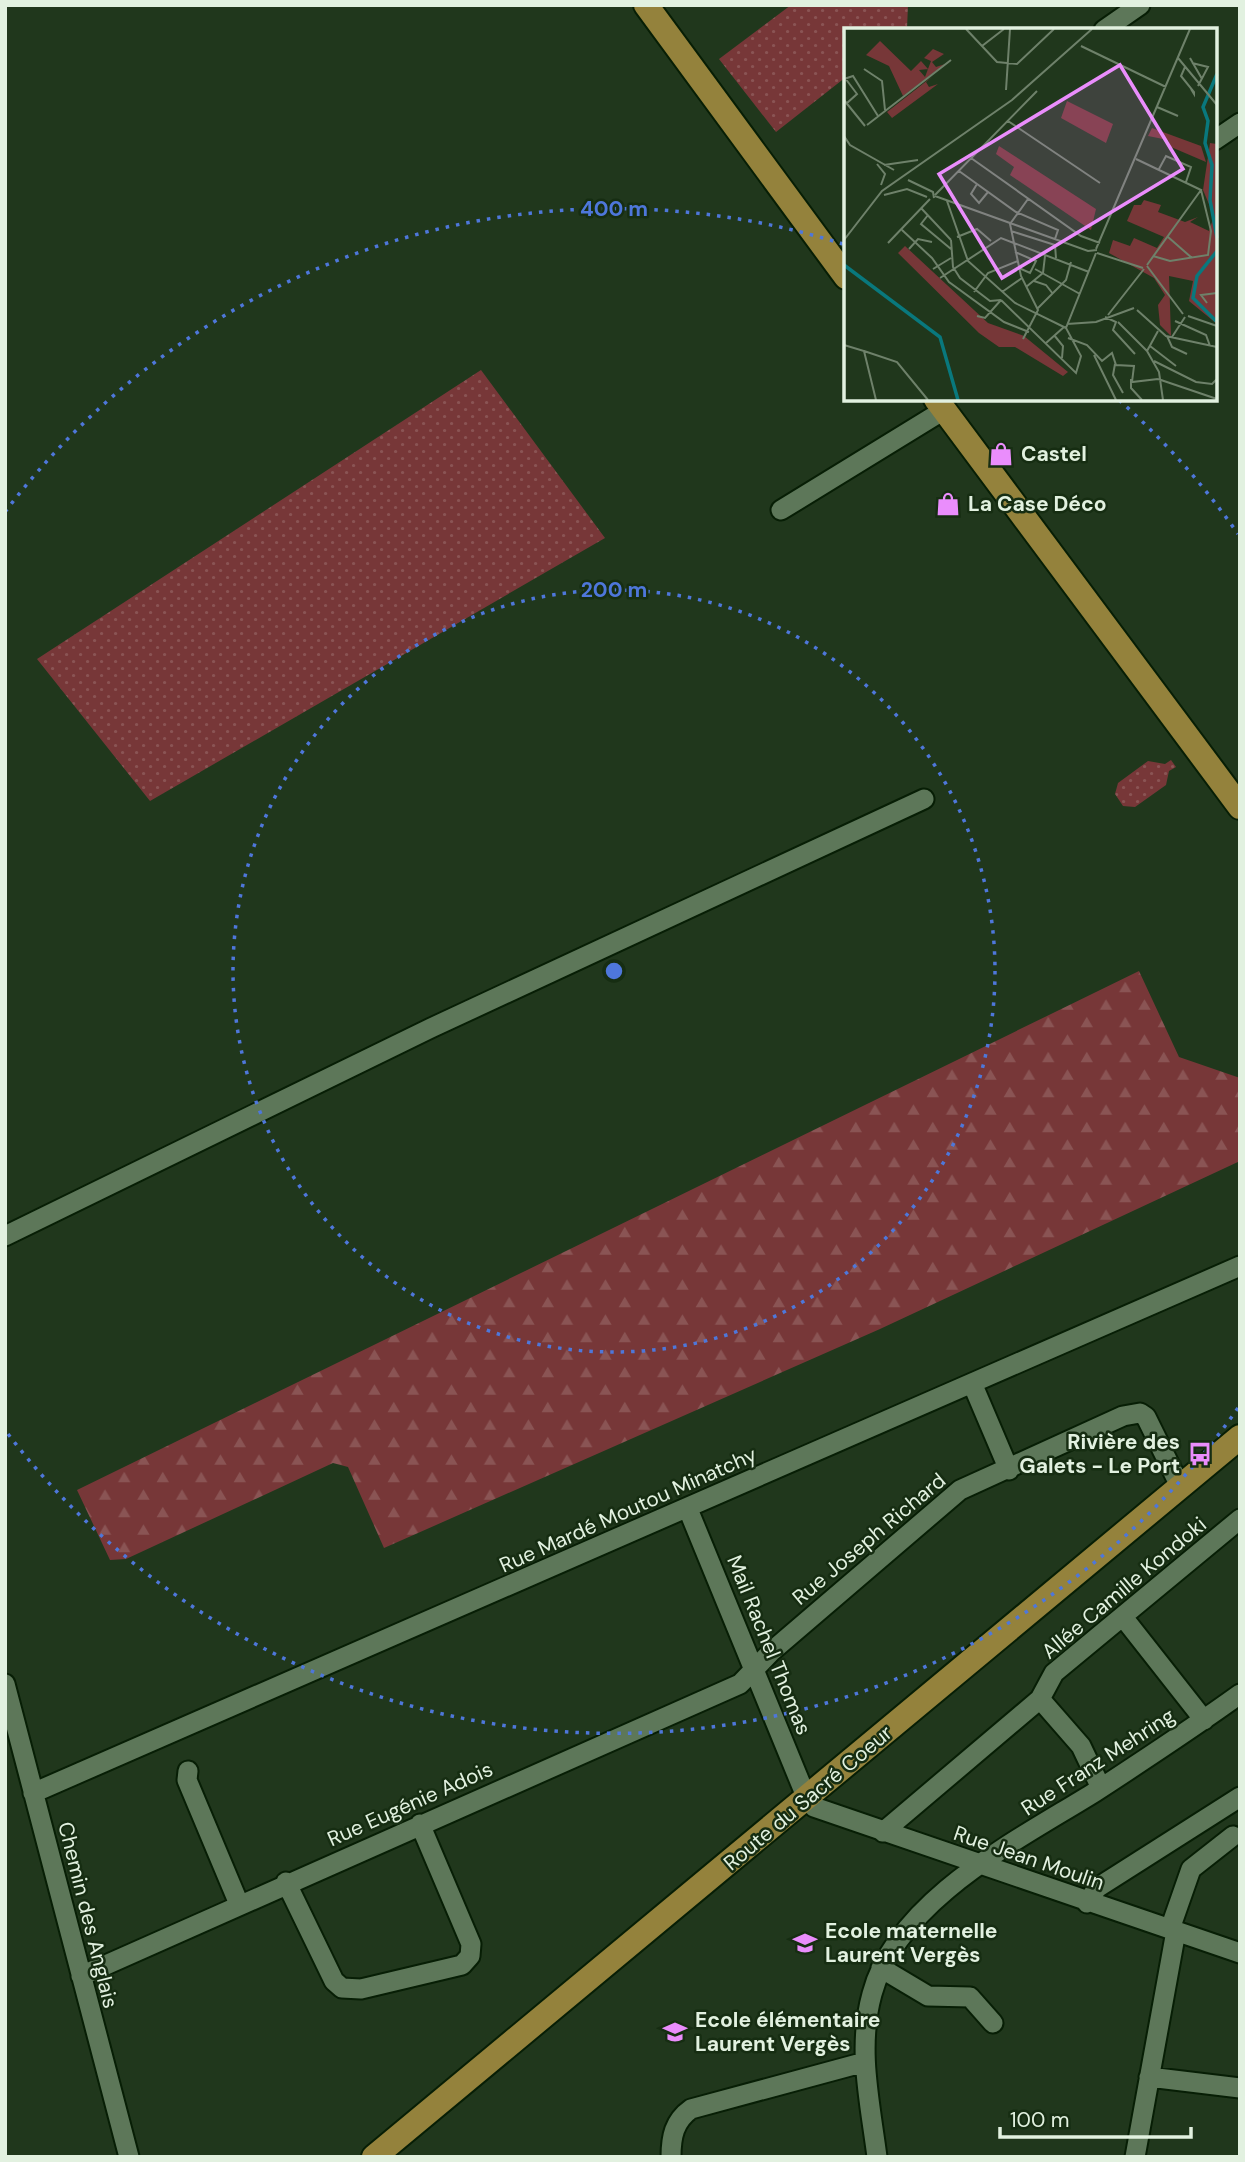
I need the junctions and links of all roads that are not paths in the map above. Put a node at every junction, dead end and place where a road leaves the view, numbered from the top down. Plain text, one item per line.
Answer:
1 (646, 5) edge
2 (1140, 5) edge
3 (1107, 28) edge
4 (1240, 123) edge
5 (1217, 139) edge
6 (844, 274) edge
7 (940, 404) edge
8 (781, 510) dead end
9 (924, 799) dead end
10 (1240, 807) edge
11 (5, 1236) edge
12 (1240, 1266) edge
13 (972, 1383) junction
14 (1240, 1437) edge
15 (1009, 1470) junction
16 (1180, 1486) junction
17 (688, 1509) junction
18 (1240, 1519) edge
19 (1123, 1617) junction
20 (754, 1670) junction
21 (5, 1684) edge
22 (1240, 1693) edge
23 (1040, 1699) junction
24 (1204, 1720) junction
25 (188, 1771) dead end
26 (1101, 1788) junction
27 (33, 1793) junction
28 (1240, 1797) edge
29 (807, 1799) junction
30 (420, 1824) junction
31 (883, 1832) junction
32 (1233, 1836) dead end
33 (978, 1866) junction
34 (286, 1882) junction
35 (1087, 1903) junction
36 (239, 1904) junction
37 (1173, 1930) junction
38 (1240, 1953) edge
39 (881, 1968) junction
40 (81, 1976) junction
41 (993, 2023) dead end
42 (865, 2062) junction
43 (1149, 2077) junction
44 (1240, 2088) edge
45 (129, 2157) edge
46 (374, 2157) edge
47 (671, 2157) edge
48 (877, 2157) edge
49 (1135, 2157) edge

1 - 6 main road
2 - 3 street
4 - 5 street
7 - 8 street
7 - 10 main road
9 - 11 street
12 - 13 street, Rue Mardé Moutou Minatchy
13 - 15 street
13 - 17 street, Rue Mardé Moutou Minatchy
14 - 16 main road, Route du Sacré Coeur
15 - 16 street, Rue Joseph Richard
15 - 20 street, Rue Joseph Richard
16 - 29 main road, Route du Sacré Coeur
17 - 20 street, Mail Rachel Thomas
17 - 27 street, Rue Mardé Moutou Minatchy
18 - 19 street, Allée Camille Kondoki
19 - 23 street, Allée Camille Kondoki
19 - 24 street
20 - 29 street, Mail Rachel Thomas
20 - 30 street, Rue Eugénie Adois
21 - 27 street, Chemin des Anglais
22 - 24 street, Rue Franz Mehring
23 - 26 street
23 - 31 street, Allée Camille Kondoki
24 - 26 street, Rue Franz Mehring
25 - 36 street
26 - 33 street, Rue Franz Mehring
27 - 40 street, Chemin des Anglais
28 - 35 street
29 - 31 street, Rue Jean Moulin
29 - 46 main road, Route du Sacré Coeur
30 - 34 street, Rue Eugénie Adois
30 - 34 street
31 - 33 street, Rue Jean Moulin
32 - 37 street
33 - 35 street, Rue Jean Moulin
33 - 39 street, Rue Franz Mehring
34 - 36 street, Rue Eugénie Adois
35 - 37 street, Rue Jean Moulin
36 - 40 street, Rue Eugénie Adois
37 - 38 street, Rue Jean Moulin
37 - 43 street
39 - 41 street
39 - 42 street, Rue Franz Mehring
40 - 45 street, Chemin des Anglais
42 - 47 street
42 - 48 street, Rue Franz Mehring
43 - 44 street
43 - 49 street

